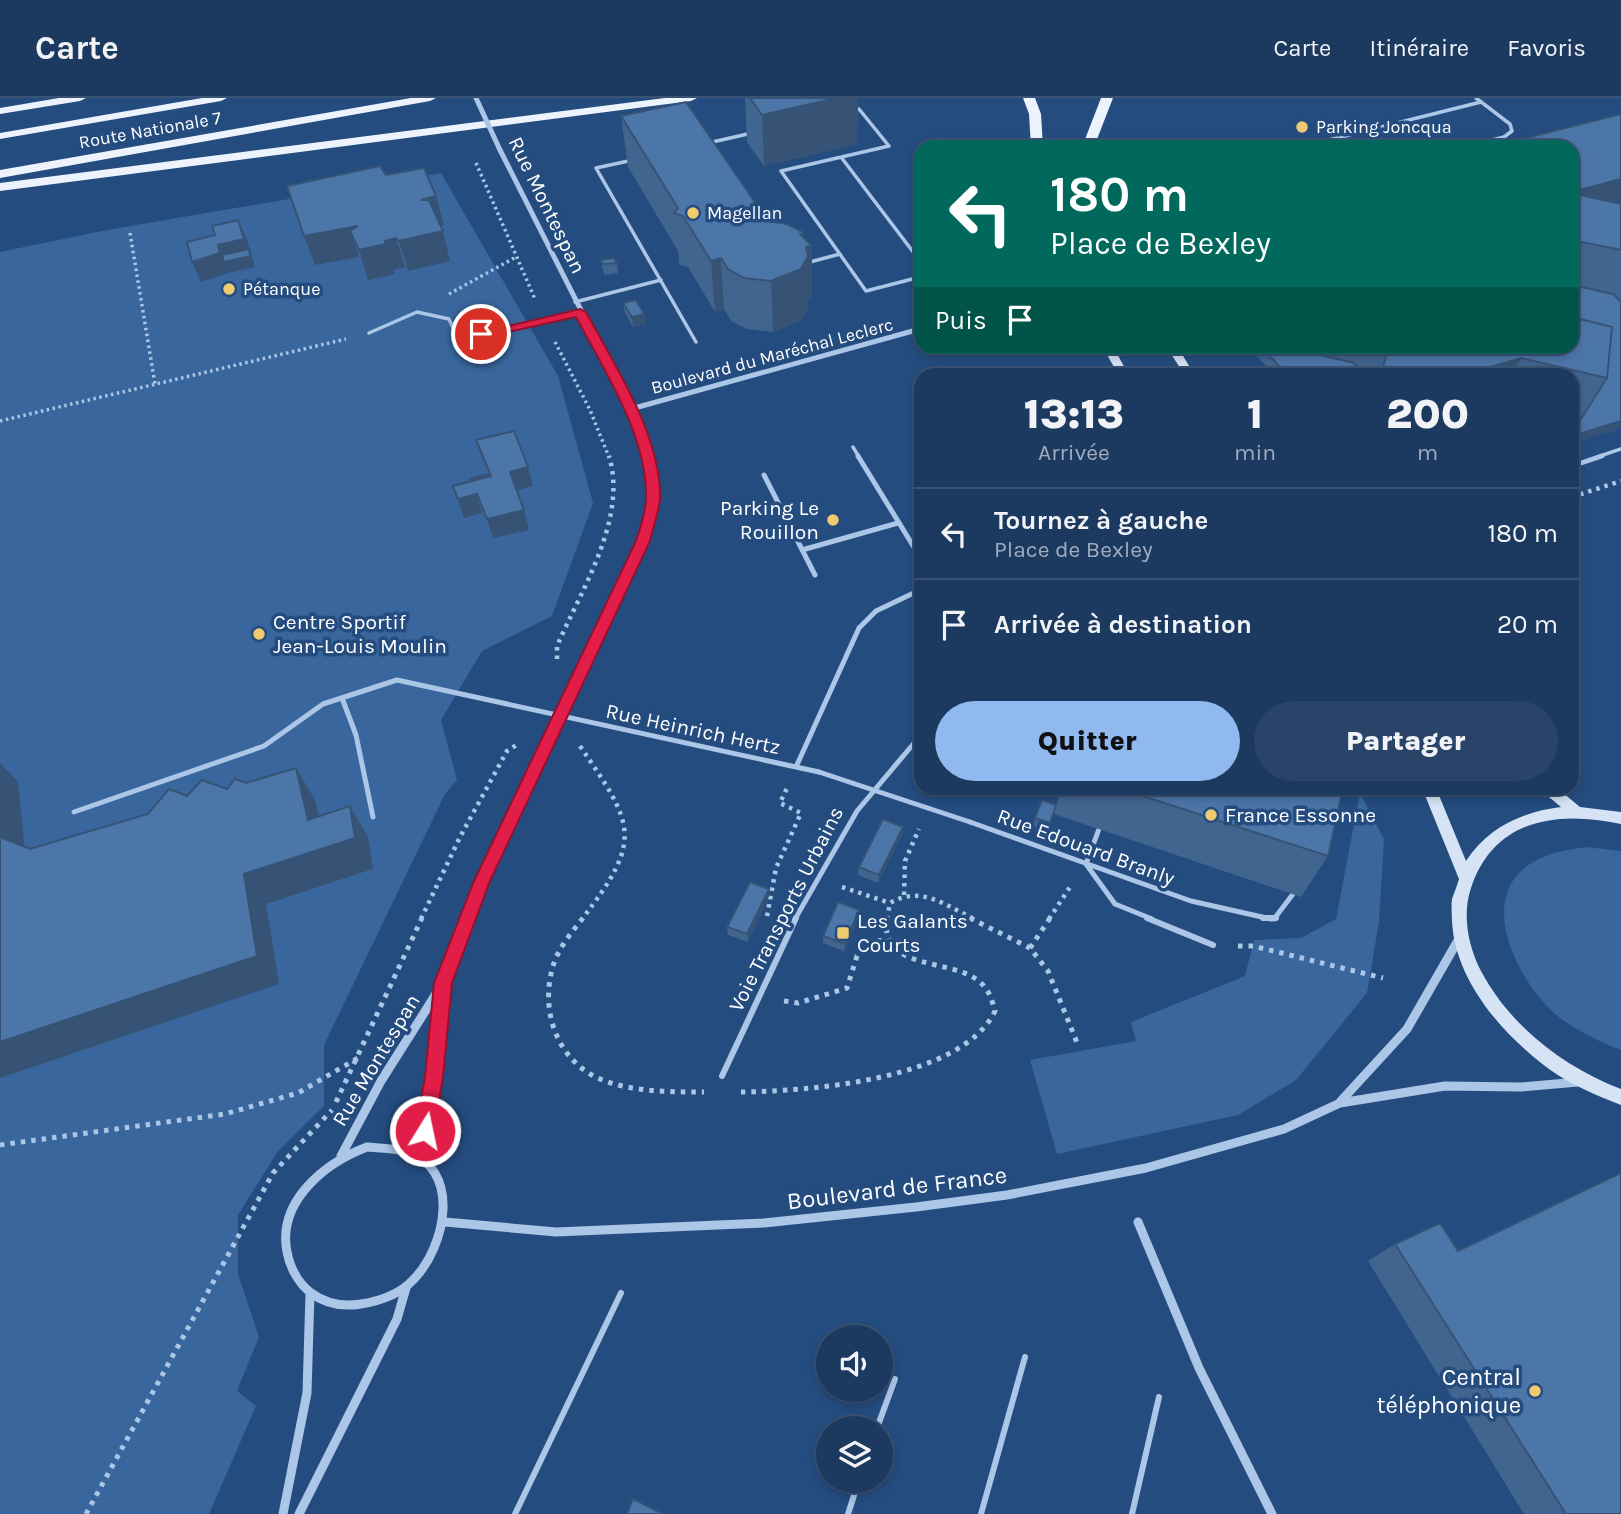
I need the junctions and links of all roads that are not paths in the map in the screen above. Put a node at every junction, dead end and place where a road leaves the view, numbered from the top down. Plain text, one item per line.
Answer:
1 (80, 98) edge
2 (221, 98) edge
3 (430, 98) edge
4 (475, 98) edge
5 (691, 98) edge
6 (1029, 98) edge
7 (1107, 98) edge
8 (1476, 98) edge
9 (1482, 102) junction
10 (0, 111) edge
11 (847, 112) dead end
12 (758, 132) edge
13 (0, 136) edge
14 (1037, 140) edge
15 (1091, 140) edge
16 (1329, 140) edge
17 (1492, 140) edge
18 (708, 143) junction
19 (695, 146) edge
20 (715, 154) edge
21 (646, 157) edge
22 (841, 157) junction
23 (0, 174) edge
24 (0, 187) edge
25 (914, 253) edge
26 (840, 254) junction
27 (803, 263) edge
28 (914, 279) edge
29 (661, 280) junction
30 (575, 302) junction
31 (580, 312) junction
32 (914, 331) edge
33 (369, 333) road end
34 (696, 342) dead end
35 (631, 409) junction
36 (853, 447) dead end
37 (1621, 449) edge
38 (1579, 464) edge
39 (764, 475) dead end
40 (898, 523) junction
41 (914, 547) edge
42 (802, 550) junction
43 (815, 575) dead end
44 (914, 593) edge
45 (342, 698) junction
46 (560, 717) junction
47 (914, 742) edge
48 (796, 767) junction
49 (819, 772) joint
50 (1432, 795) edge
51 (1556, 795) edge
52 (74, 812) dead end
53 (1576, 812) junction
54 (373, 817) dead end
55 (1621, 818) edge
56 (1099, 829) dead end
57 (1086, 864) junction
58 (1465, 876) junction
59 (1293, 894) edge
60 (1461, 935) junction
61 (1213, 945) road end
62 (443, 983) junction
63 (722, 1076) dead end
64 (1583, 1081) junction
65 (1621, 1097) edge
66 (1340, 1102) junction
67 (341, 1156) junction
68 (420, 1158) junction
69 (445, 1222) junction
70 (1138, 1222) dead end
71 (406, 1287) junction
72 (310, 1293) junction
73 (621, 1293) dead end
74 (1025, 1357) dead end
75 (895, 1378) dead end
76 (1159, 1397) dead end
77 (881, 1416) edge
78 (855, 1493) edge
79 (284, 1514) edge
80 (299, 1514) edge
81 (514, 1514) edge
82 (848, 1514) edge
83 (981, 1514) edge
84 (1132, 1514) edge
85 (1272, 1514) edge

1 - 10 main road
2 - 13 main road, Route Nationale 7
3 - 23 main road, Route Nationale 7
4 - 30 street, Rue Montespan, bridge
5 - 24 main road
6 - 14 main road
7 - 15 main road
8 - 9 lane
9 - 16 lane
9 - 17 lane
11 - 22 lane
12 - 18 lane
18 - 19 lane
18 - 20 lane
21 - 29 lane
22 - 25 lane
22 - 26 lane
26 - 27 lane
26 - 28 lane
29 - 30 lane
29 - 34 lane
30 - 31 street, Rue Montespan
31 - 33 lane
31 - 35 street, Rue Montespan
32 - 35 street, Boulevard du Maréchal Leclerc
35 - 46 street, Rue Montespan
36 - 40 lane
37 - 38 lane
39 - 42 lane
40 - 41 lane
40 - 42 lane
42 - 43 lane
44 - 48 lane
45 - 46 lane
45 - 52 lane
45 - 54 lane
46 - 48 lane, Rue Heinrich Hertz
46 - 62 street, Rue Montespan
47 - 63 lane, Voie Transports Urbains
48 - 49 lane, Rue Heinrich Hertz
49 - 57 lane, Rue Edouard Branly, bridge
50 - 58 main road
51 - 53 main road
53 - 55 main road
53 - 58 main road
56 - 57 lane
57 - 59 lane, Rue Edouard Branly
57 - 61 lane
58 - 60 main road
60 - 64 main road
60 - 66 street, Boulevard de France
62 - 67 street, Rue Montespan
62 - 68 street, Rue Montespan
64 - 65 main road
64 - 66 street, Boulevard de France
66 - 69 street, Boulevard de France
67 - 68 street
67 - 72 street
68 - 69 street
69 - 71 street
70 - 85 street
71 - 72 street
71 - 80 street
72 - 79 street
73 - 81 lane
74 - 83 lane
75 - 77 lane
76 - 84 lane
78 - 82 lane

